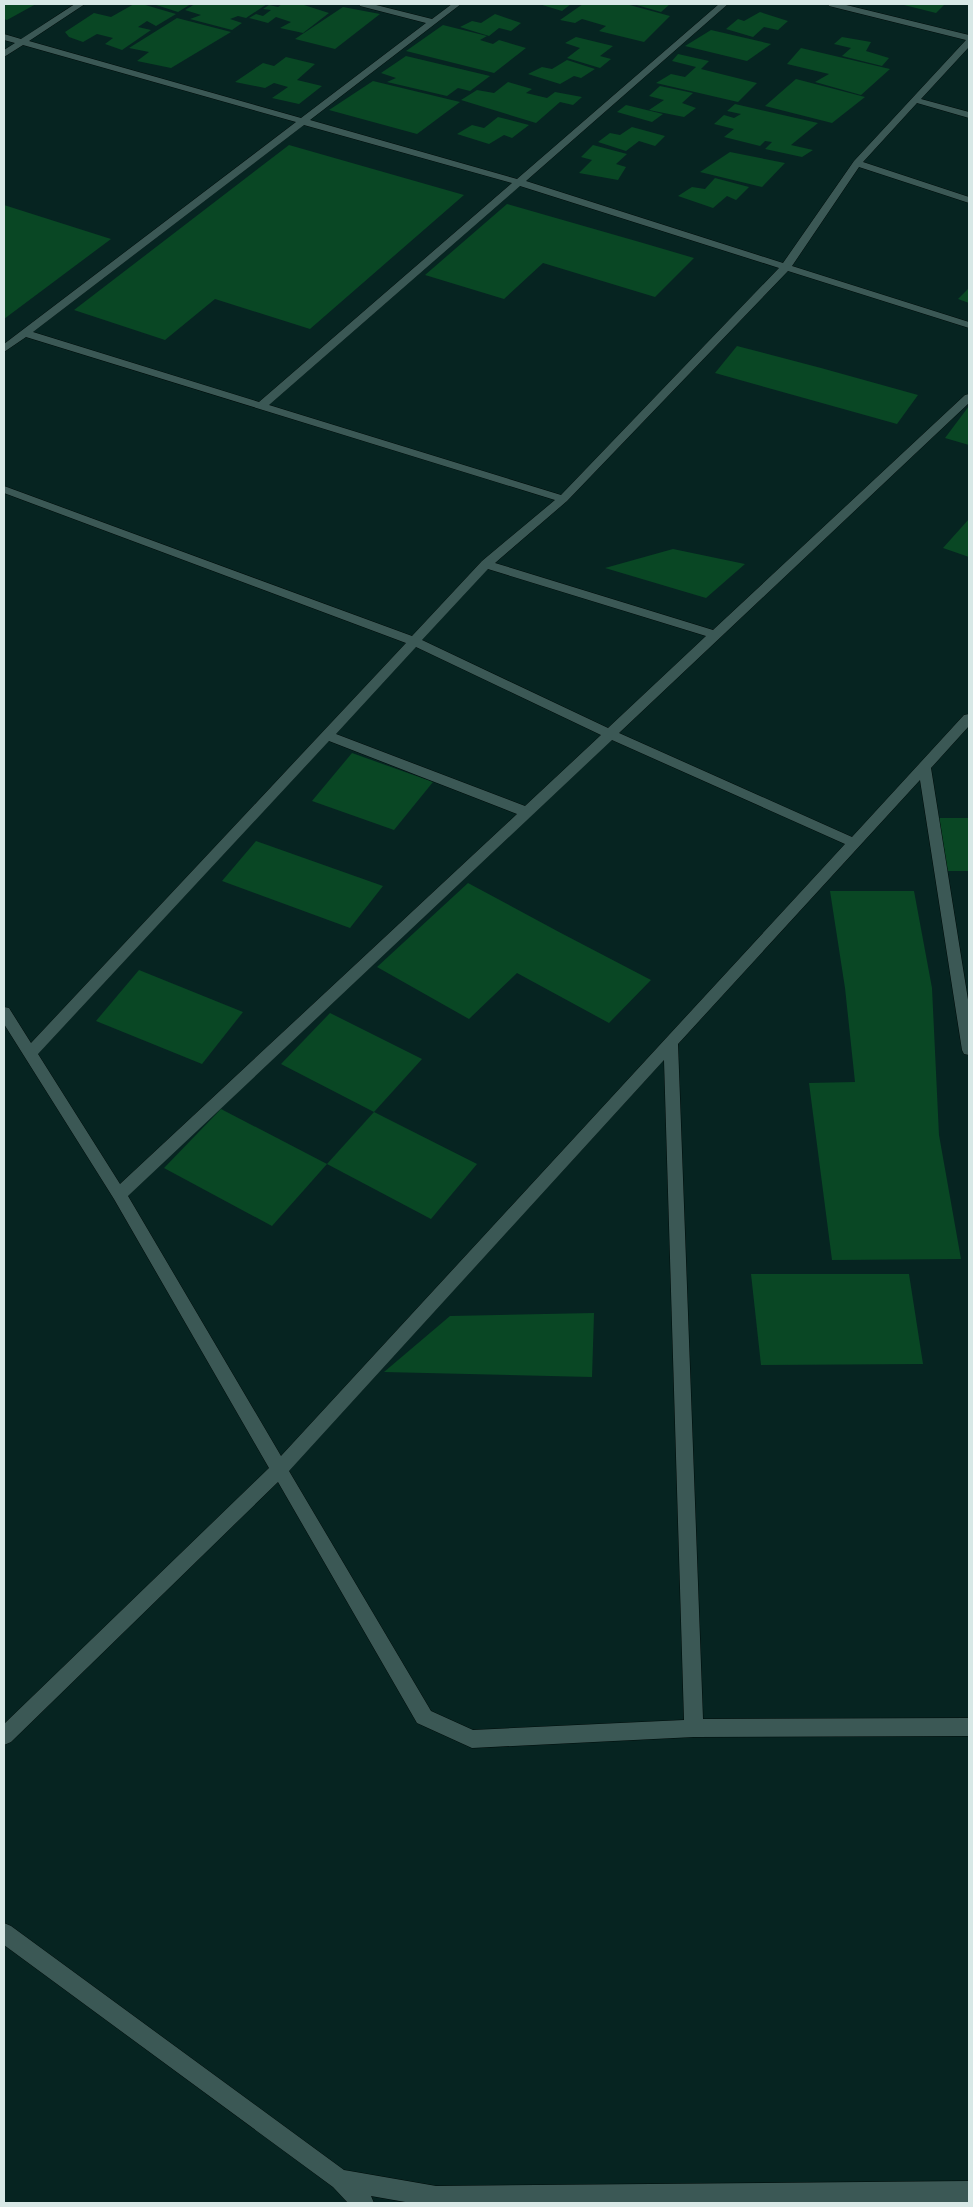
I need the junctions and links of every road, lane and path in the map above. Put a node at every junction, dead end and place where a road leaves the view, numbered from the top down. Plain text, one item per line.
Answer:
1 (81, 4) edge
2 (363, 4) edge
3 (457, 4) edge
4 (724, 4) edge
5 (832, 4) edge
6 (433, 22) junction
7 (4, 37) edge
8 (969, 38) edge
9 (22, 42) junction
10 (969, 42) edge
11 (4, 54) edge
12 (915, 100) junction
13 (969, 115) edge
14 (304, 120) junction
15 (857, 163) junction
16 (518, 182) junction
17 (969, 200) edge
18 (785, 268) junction
19 (969, 326) edge
20 (27, 334) junction
21 (4, 350) edge
22 (969, 397) edge
23 (262, 405) junction
24 (4, 489) edge
25 (563, 499) junction
26 (486, 564) junction
27 (716, 635) junction
28 (413, 641) junction
29 (969, 718) edge
30 (610, 734) junction
31 (327, 735) junction
32 (924, 767) junction
33 (526, 812) junction
34 (854, 843) junction
35 (4, 1012) edge
36 (671, 1043) junction
37 (969, 1050) edge
38 (30, 1054) junction
39 (119, 1194) junction
40 (280, 1469) junction
41 (969, 1727) edge
42 (694, 1728) junction
43 (4, 1736) edge
44 (4, 1933) edge
45 (340, 2180) junction
46 (969, 2192) edge
47 (687, 2200) edge
48 (363, 2203) edge

1 - 9 street
2 - 6 street
3 - 6 street
4 - 16 street
5 - 8 street
6 - 14 street
7 - 9 street
9 - 11 street
9 - 14 street
10 - 12 street
12 - 13 street
12 - 15 street
14 - 16 street
14 - 20 street
15 - 17 street
15 - 18 street
16 - 18 street
16 - 23 street
18 - 19 street
18 - 25 street
20 - 21 street
20 - 23 street
22 - 27 street
23 - 25 street
24 - 28 street
25 - 26 street
26 - 27 street
26 - 28 street
27 - 30 street
28 - 30 street
28 - 31 street
29 - 32 street
30 - 33 street
30 - 34 street
31 - 33 street
31 - 38 street
32 - 34 street
32 - 37 street
33 - 39 street
34 - 36 street
35 - 38 street
36 - 40 street
36 - 42 street
38 - 39 street
39 - 40 street
40 - 42 street
40 - 43 street
41 - 42 street
44 - 45 street
45 - 47 street
45 - 48 street
46 - 47 street

